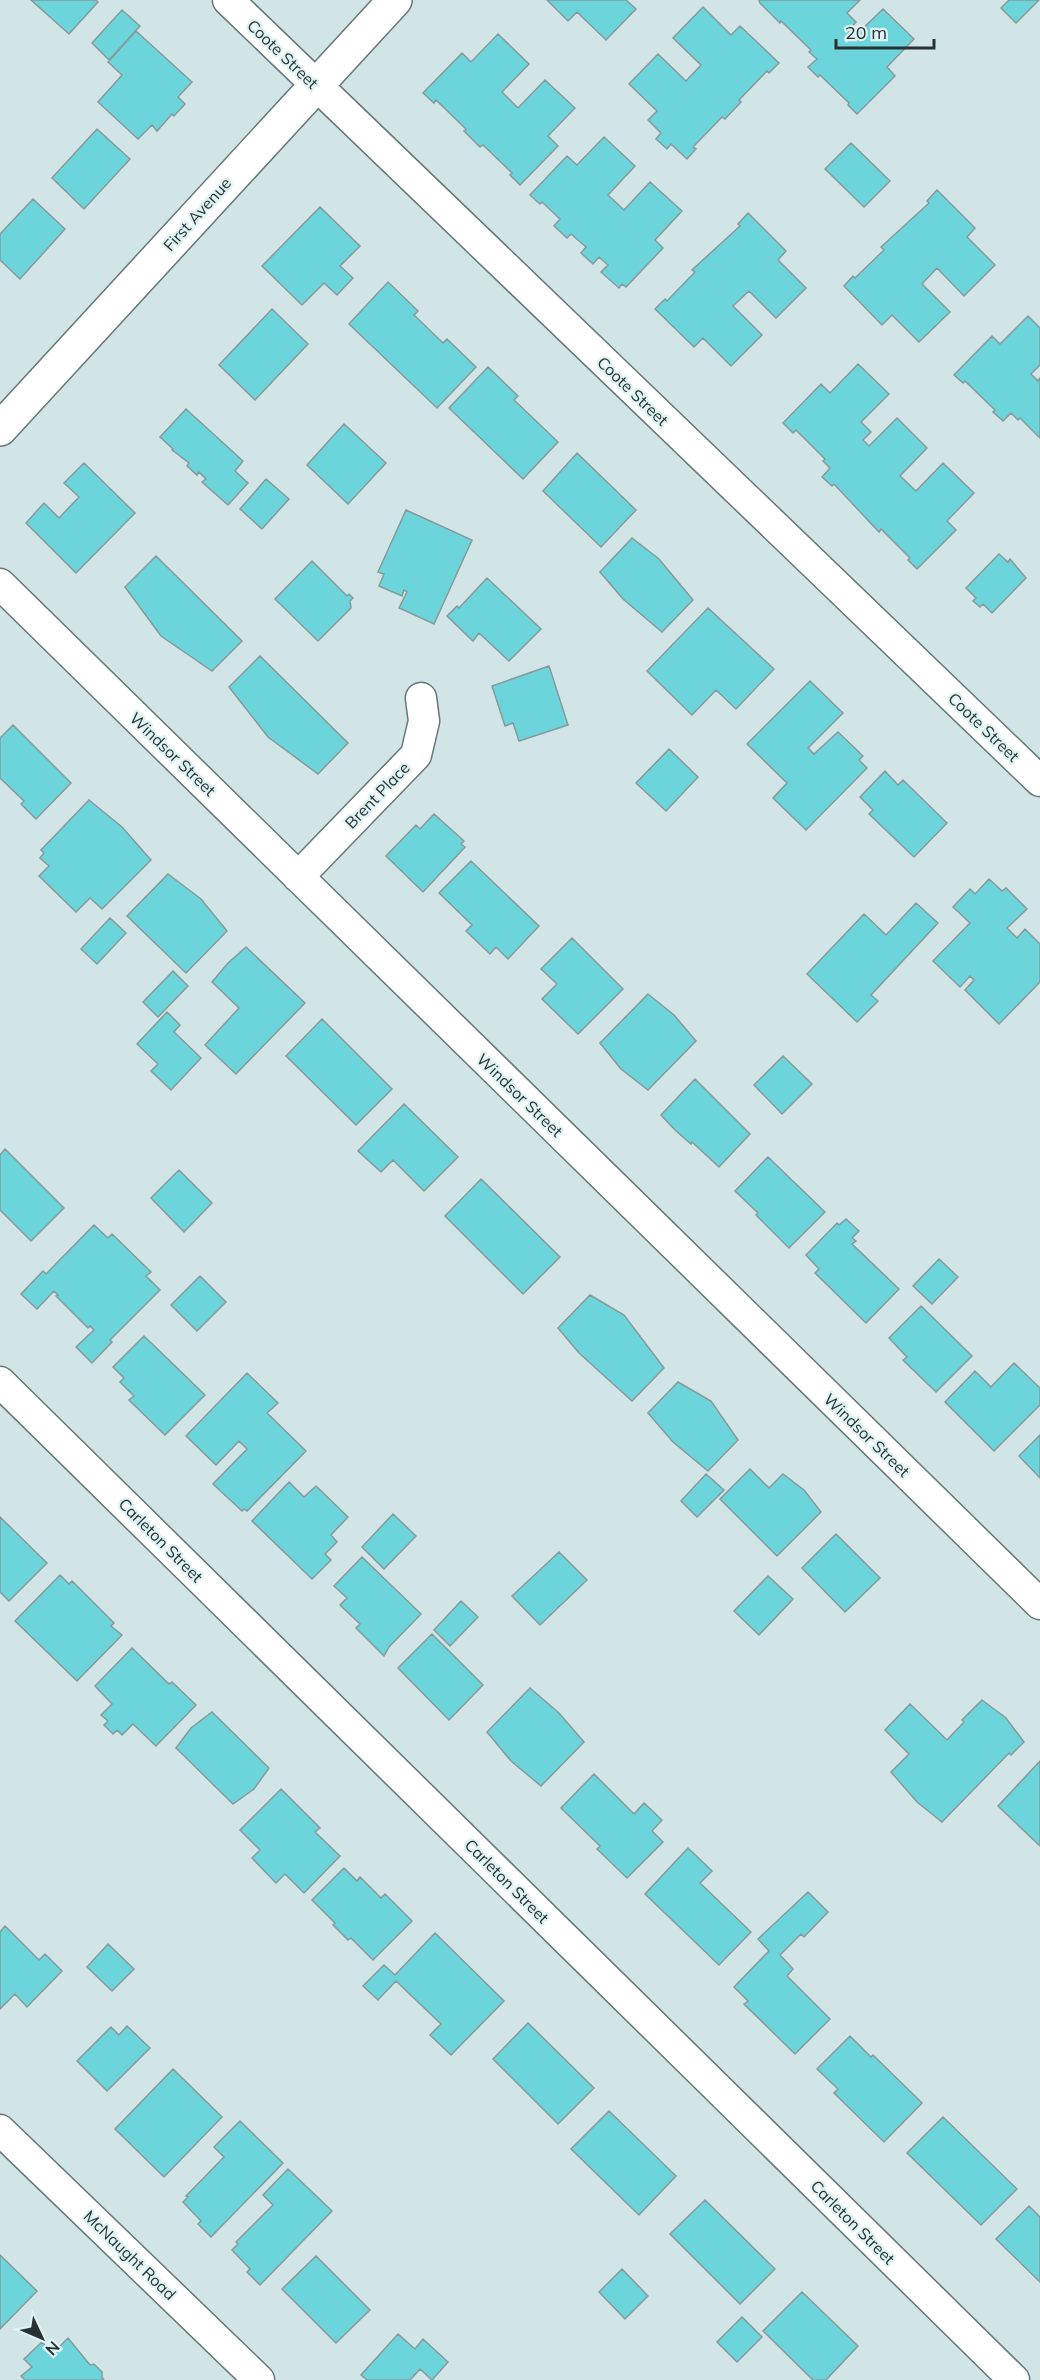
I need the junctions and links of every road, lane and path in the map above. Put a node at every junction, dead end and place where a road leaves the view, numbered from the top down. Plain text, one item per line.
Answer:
1 (228, 0) edge
2 (395, 0) edge
3 (315, 85) junction
4 (0, 429) edge
5 (0, 585) edge
6 (421, 698) dead end
7 (1040, 781) edge
8 (298, 877) junction
9 (0, 1382) edge
10 (1040, 1604) edge
11 (0, 2130) edge
12 (259, 2380) edge
13 (1014, 2380) edge

1 - 3 street, Coote Street
2 - 3 street, First Avenue
3 - 4 street, First Avenue
3 - 7 street, Coote Street
5 - 8 street, Windsor Street
6 - 8 street, Brent Place
8 - 10 street, Windsor Street
9 - 13 street, Carleton Street
11 - 12 street, McNaught Road

